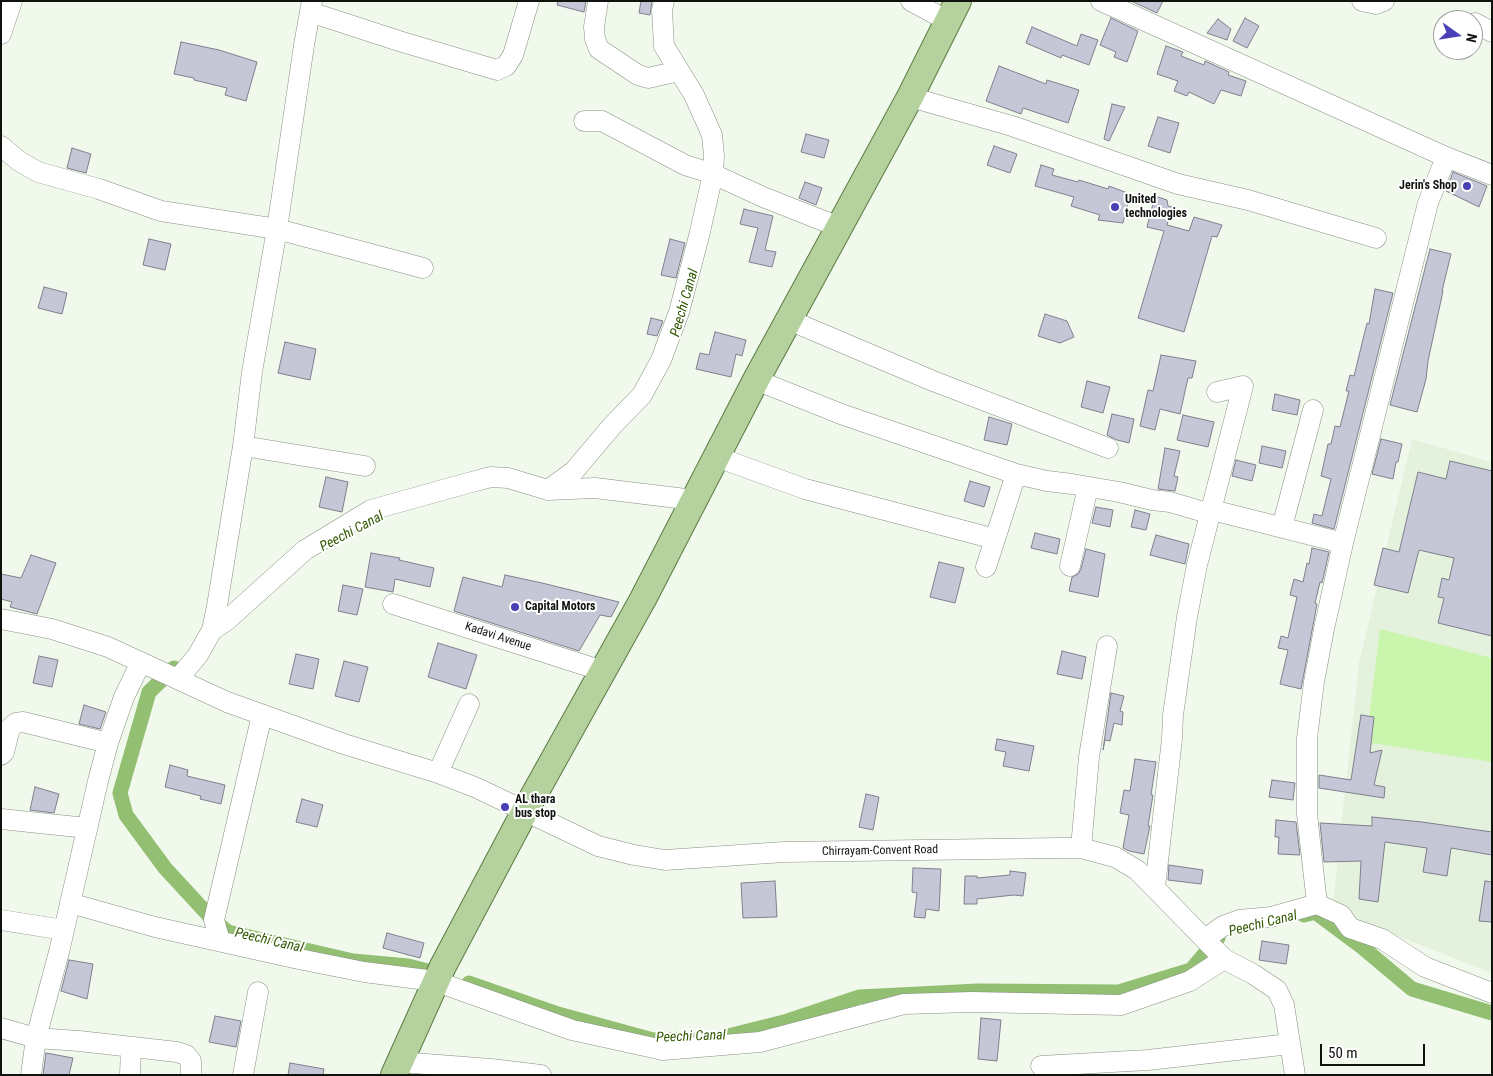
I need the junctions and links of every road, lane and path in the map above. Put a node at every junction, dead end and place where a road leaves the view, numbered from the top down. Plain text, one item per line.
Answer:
1 (12, 1) edge
2 (529, 1) edge
3 (598, 1) edge
4 (664, 1) edge
5 (911, 1) edge
6 (1101, 1) edge
7 (1362, 1) edge
8 (1384, 1) edge
9 (311, 6) edge
10 (953, 11) edge
11 (1, 34) edge
12 (679, 71) junction
13 (910, 97) junction
14 (584, 121) dead end
15 (1, 146) edge
16 (1446, 156) junction
17 (1492, 175) edge
18 (720, 178) junction
19 (839, 227) junction
20 (277, 228) junction
21 (1376, 238) dead end
22 (423, 268) dead end
23 (789, 320) junction
24 (756, 380) junction
25 (1217, 392) dead end
26 (1313, 410) dead end
27 (243, 446) junction
28 (1108, 448) dead end
29 (717, 457) junction
30 (365, 466) dead end
31 (1016, 474) junction
32 (1088, 487) junction
33 (557, 490) junction
34 (694, 500) junction
35 (1211, 512) junction
36 (1282, 527) junction
37 (995, 539) junction
38 (1343, 543) junction
39 (1070, 566) dead end
40 (986, 567) dead end
41 (393, 604) dead end
42 (1, 619) edge
43 (206, 642) junction
44 (1107, 646) dead end
45 (603, 671) junction
46 (164, 672) junction
47 (469, 704) dead end
48 (262, 715) junction
49 (108, 743) junction
50 (1, 755) edge
51 (438, 773) junction
52 (525, 811) junction
53 (1, 819) edge
54 (87, 828) junction
55 (1082, 848) junction
56 (1155, 887) junction
57 (70, 903) junction
58 (1316, 904) junction
59 (1, 920) edge
60 (64, 930) junction
61 (220, 941) junction
62 (1214, 949) junction
63 (439, 975) junction
64 (258, 992) dead end
65 (1492, 993) edge
66 (1, 1028) edge
67 (36, 1038) junction
68 (1290, 1044) junction
69 (131, 1047) junction
70 (1041, 1066) dead end
71 (397, 1068) edge
72 (31, 1075) edge
73 (130, 1075) edge
74 (191, 1075) edge
75 (243, 1075) edge
76 (541, 1075) edge
77 (1295, 1075) edge

1 - 11 street
2 - 9 street
3 - 12 street
4 - 12 street
5 - 10 street
6 - 16 street
7 - 8 street
9 - 20 street
10 - 13 main road
12 - 18 street
13 - 19 main road
13 - 21 street
14 - 18 street
15 - 20 street
16 - 17 street
16 - 38 street
18 - 19 street
18 - 33 street
19 - 23 main road
20 - 22 street
20 - 27 street
23 - 24 main road
23 - 28 street
24 - 29 main road
24 - 31 street
25 - 35 street
26 - 36 street
27 - 30 street
27 - 43 street
29 - 34 main road
29 - 37 street
31 - 32 street
31 - 37 street
32 - 35 street
32 - 39 street
33 - 34 street
33 - 43 street
34 - 45 main road
35 - 36 street
35 - 56 street
36 - 38 street
37 - 40 street
38 - 58 street
41 - 45 street, Kadavi Avenue
42 - 46 street, Chirrayam-Convent Road
43 - 46 street
44 - 55 street
45 - 52 main road
46 - 48 street, Chirrayam-Convent Road
46 - 49 street
47 - 51 street
48 - 51 street, Chirrayam-Convent Road
48 - 61 street
49 - 50 street
49 - 54 street
51 - 52 street, Chirrayam-Convent Road
52 - 55 street, Chirrayam-Convent Road
52 - 63 main road
53 - 54 street
54 - 57 street
55 - 56 street, Chirrayam-Convent Road
56 - 62 street, Chirrayam-Convent Road
57 - 60 street
57 - 61 street
58 - 62 street
58 - 65 street
59 - 60 street
60 - 67 street
61 - 63 street
62 - 63 street
62 - 68 street, Chirrayam-Convent Road
63 - 71 main road
64 - 75 street
66 - 67 street
67 - 69 street
67 - 72 street
68 - 70 street
68 - 77 street, Chirrayam-Convent Road
69 - 73 street
69 - 74 street
71 - 76 street

